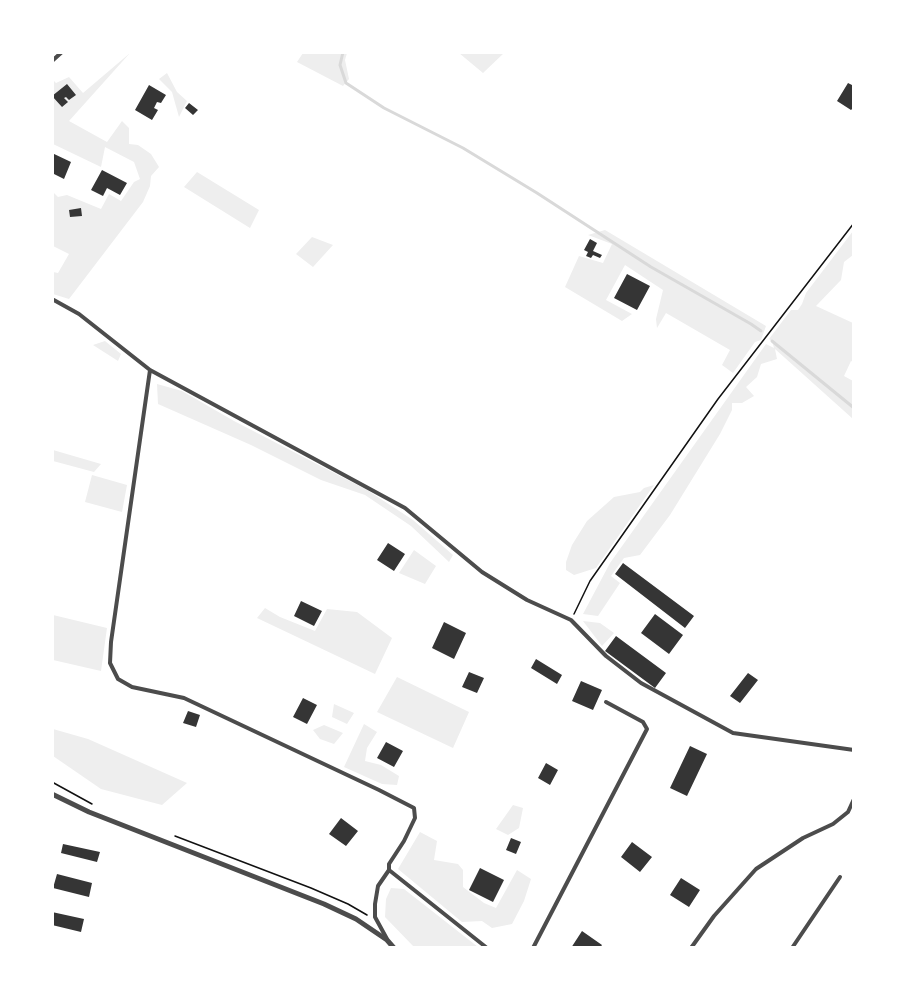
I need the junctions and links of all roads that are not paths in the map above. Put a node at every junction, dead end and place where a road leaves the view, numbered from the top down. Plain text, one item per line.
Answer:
1 (62, 52) edge
2 (52, 61) edge
3 (52, 299) edge
4 (150, 370) junction
5 (606, 702) dead end
6 (854, 750) edge
7 (52, 795) edge
8 (854, 799) edge
9 (389, 870) junction
10 (840, 877) dead end
11 (387, 940) junction
12 (394, 948) edge
13 (487, 948) edge
14 (533, 948) edge
15 (691, 948) edge
16 (792, 948) edge

1 - 2 street
3 - 4 street
4 - 6 street
4 - 9 street
5 - 14 street
7 - 11 street
8 - 15 street
9 - 11 street
9 - 13 street
10 - 16 street
11 - 12 street

